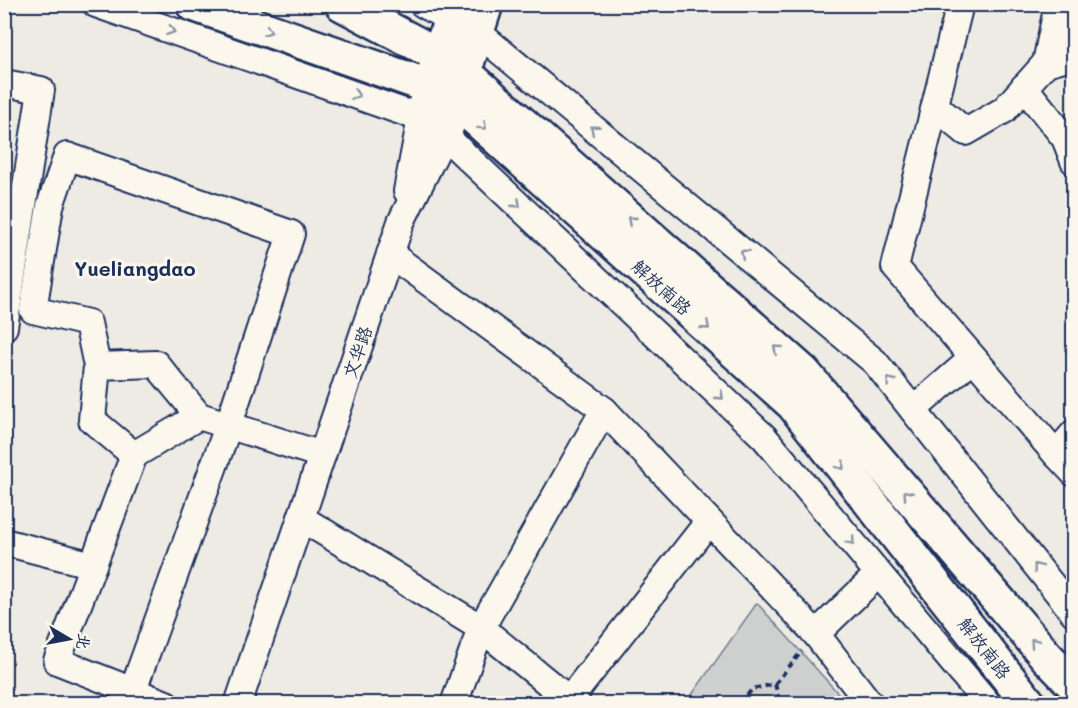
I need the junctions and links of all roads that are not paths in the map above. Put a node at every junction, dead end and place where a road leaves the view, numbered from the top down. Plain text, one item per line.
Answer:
1 (96, 4) edge
2 (193, 4) edge
3 (342, 4) edge
4 (960, 4) edge
5 (1058, 4) edge
6 (458, 14) edge
7 (1074, 55) edge
8 (1046, 63) junction
9 (448, 79) junction
10 (4, 83) edge
11 (1024, 87) junction
12 (935, 106) junction
13 (433, 127) junction
14 (1074, 161) edge
15 (390, 254) junction
16 (6, 313) edge
17 (973, 358) junction
18 (97, 366) junction
19 (604, 410) junction
20 (913, 410) junction
21 (199, 416) junction
22 (229, 424) junction
23 (1074, 433) edge
24 (1056, 454) junction
25 (134, 455) junction
26 (322, 455) junction
27 (1074, 473) edge
28 (301, 518) junction
29 (709, 521) junction
30 (4, 542) edge
31 (93, 565) junction
32 (879, 574) junction
33 (1072, 606) edge
34 (481, 628) junction
35 (816, 634) junction
36 (1074, 685) edge
37 (133, 690) junction
38 (572, 703) edge
39 (166, 704) edge
40 (238, 704) edge
41 (454, 704) edge
42 (870, 704) edge
43 (988, 704) edge
44 (1029, 704) edge

1 -> 13 street
2 -> 9 main road, 解放南路
3 - 9 main road, 解放南路
4 - 12 street
5 - 8 street
6 - 9 main road
20 -> 6 street
7 - 8 street
8 - 11 street
9 - 13 main road
36 -> 9 main road, 解放南路
9 -> 44 main road, 解放南路
10 - 16 street
11 - 12 street
11 - 14 street
12 - 17 street
13 - 15 street, 文华路
13 -> 32 street
15 - 19 street
15 - 26 street, 文华路
17 - 20 street
17 - 24 street
18 - 21 street
18 - 22 street
18 - 25 street
19 - 29 street
19 - 34 street
33 -> 20 street
21 - 22 street
21 - 25 street
22 - 26 street
22 - 37 street
23 - 24 street
24 - 27 street
25 - 31 street
26 - 28 street, 文华路
28 - 34 street
28 - 40 street, 文华路
29 - 35 street
29 - 38 street
30 - 31 street
31 - 37 street
32 - 35 street
32 - 43 street
34 - 38 street
34 - 41 street
35 - 42 street
37 - 39 street

